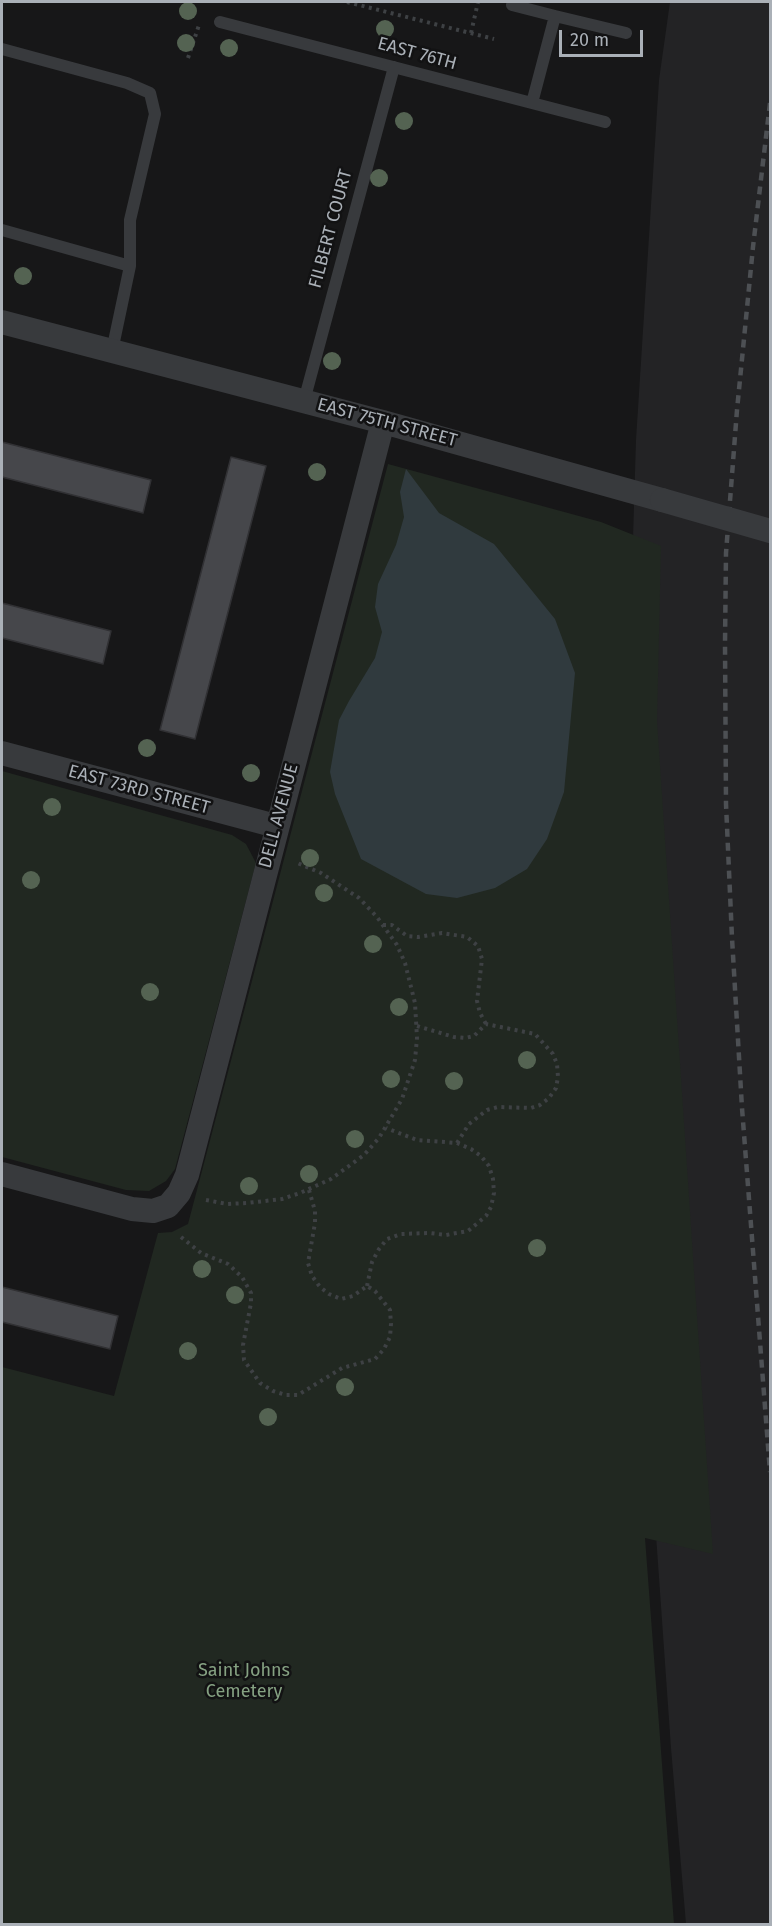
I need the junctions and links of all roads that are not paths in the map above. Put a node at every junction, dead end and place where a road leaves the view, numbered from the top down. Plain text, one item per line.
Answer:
1 (512, 4) dead end
2 (555, 16) junction
3 (220, 22) dead end
4 (626, 33) dead end
5 (2, 49) edge
6 (394, 67) junction
7 (532, 103) junction
8 (605, 122) dead end
9 (2, 230) edge
10 (130, 267) junction
11 (2, 322) edge
12 (112, 351) junction
13 (304, 401) junction
14 (382, 422) junction
15 (771, 531) edge
16 (2, 753) edge
17 (276, 826) junction
18 (2, 1174) edge

1 - 2 lane
2 - 4 lane
2 - 7 lane
3 - 6 lane, EAST 76TH
5 - 10 lane
6 - 7 lane, EAST 76TH
6 - 13 lane, FILBERT COURT
7 - 8 lane, EAST 76TH
9 - 10 lane
10 - 12 lane
11 - 12 street, EAST 75TH STREET
12 - 13 street, EAST 75TH STREET
13 - 14 street, EAST 75TH STREET
14 - 15 street, EAST 75TH STREET, bridge
14 - 17 street, DELL AVENUE
16 - 17 street, EAST 73RD STREET
17 - 18 street, DELL AVENUE

